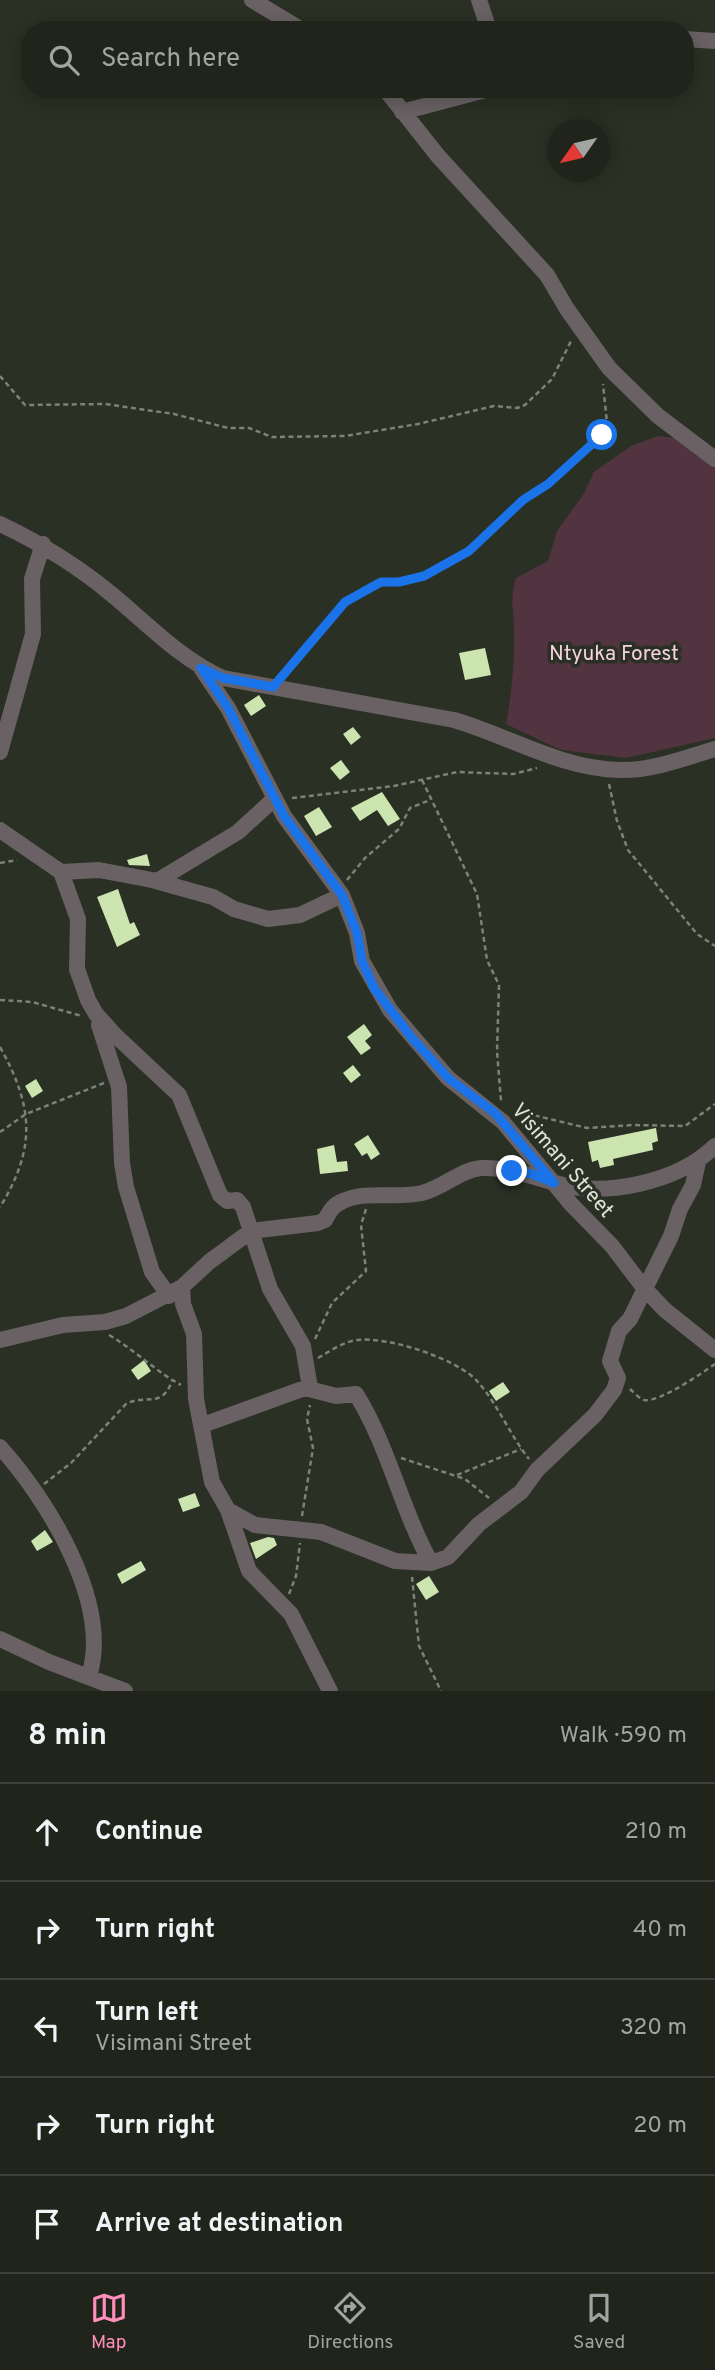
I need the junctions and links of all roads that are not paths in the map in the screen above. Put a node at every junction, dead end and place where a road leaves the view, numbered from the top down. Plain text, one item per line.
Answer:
1 (252, 0) edge
2 (479, 0) edge
3 (287, 21) edge
4 (486, 21) edge
5 (694, 40) edge
6 (715, 41) edge
7 (392, 98) edge
8 (455, 98) edge
9 (402, 112) junction
10 (715, 459) edge
11 (0, 524) edge
12 (43, 544) junction
13 (201, 668) junction
14 (715, 749) edge
15 (0, 752) edge
16 (274, 799) junction
17 (0, 830) edge
18 (61, 872) junction
19 (157, 881) junction
20 (340, 892) junction
21 (96, 1014) junction
22 (715, 1146) edge
23 (698, 1161) junction
24 (554, 1183) junction
25 (251, 1231) junction
26 (644, 1288) junction
27 (175, 1292) junction
28 (0, 1340) edge
29 (715, 1350) edge
30 (310, 1388) junction
31 (203, 1425) junction
32 (0, 1447) edge
33 (228, 1510) junction
34 (423, 1563) junction
35 (0, 1639) edge
36 (89, 1676) junction
37 (125, 1691) edge
38 (330, 1691) edge

1 - 3 street
2 - 4 street
5 - 6 street
7 - 9 street
8 - 9 street
9 - 10 street
11 - 12 street
12 - 13 street
12 - 15 street
13 - 14 street
13 - 16 street, Visimani Street
16 - 19 street
16 - 20 street, Visimani Street
17 - 18 street
18 - 19 street
18 - 21 street
19 - 20 street
20 - 24 street, Visimani Street
21 - 25 street
21 - 27 street
22 - 23 street
23 - 24 street
23 - 26 street
24 - 25 street
24 - 26 street, Visimani Street
25 - 27 street
25 - 30 street
26 - 29 street, Visimani Street
26 - 34 street
27 - 28 street
27 - 31 street
30 - 31 street
30 - 34 street
31 - 33 street
32 - 36 street
33 - 34 street
33 - 38 street
35 - 36 street
36 - 37 street

